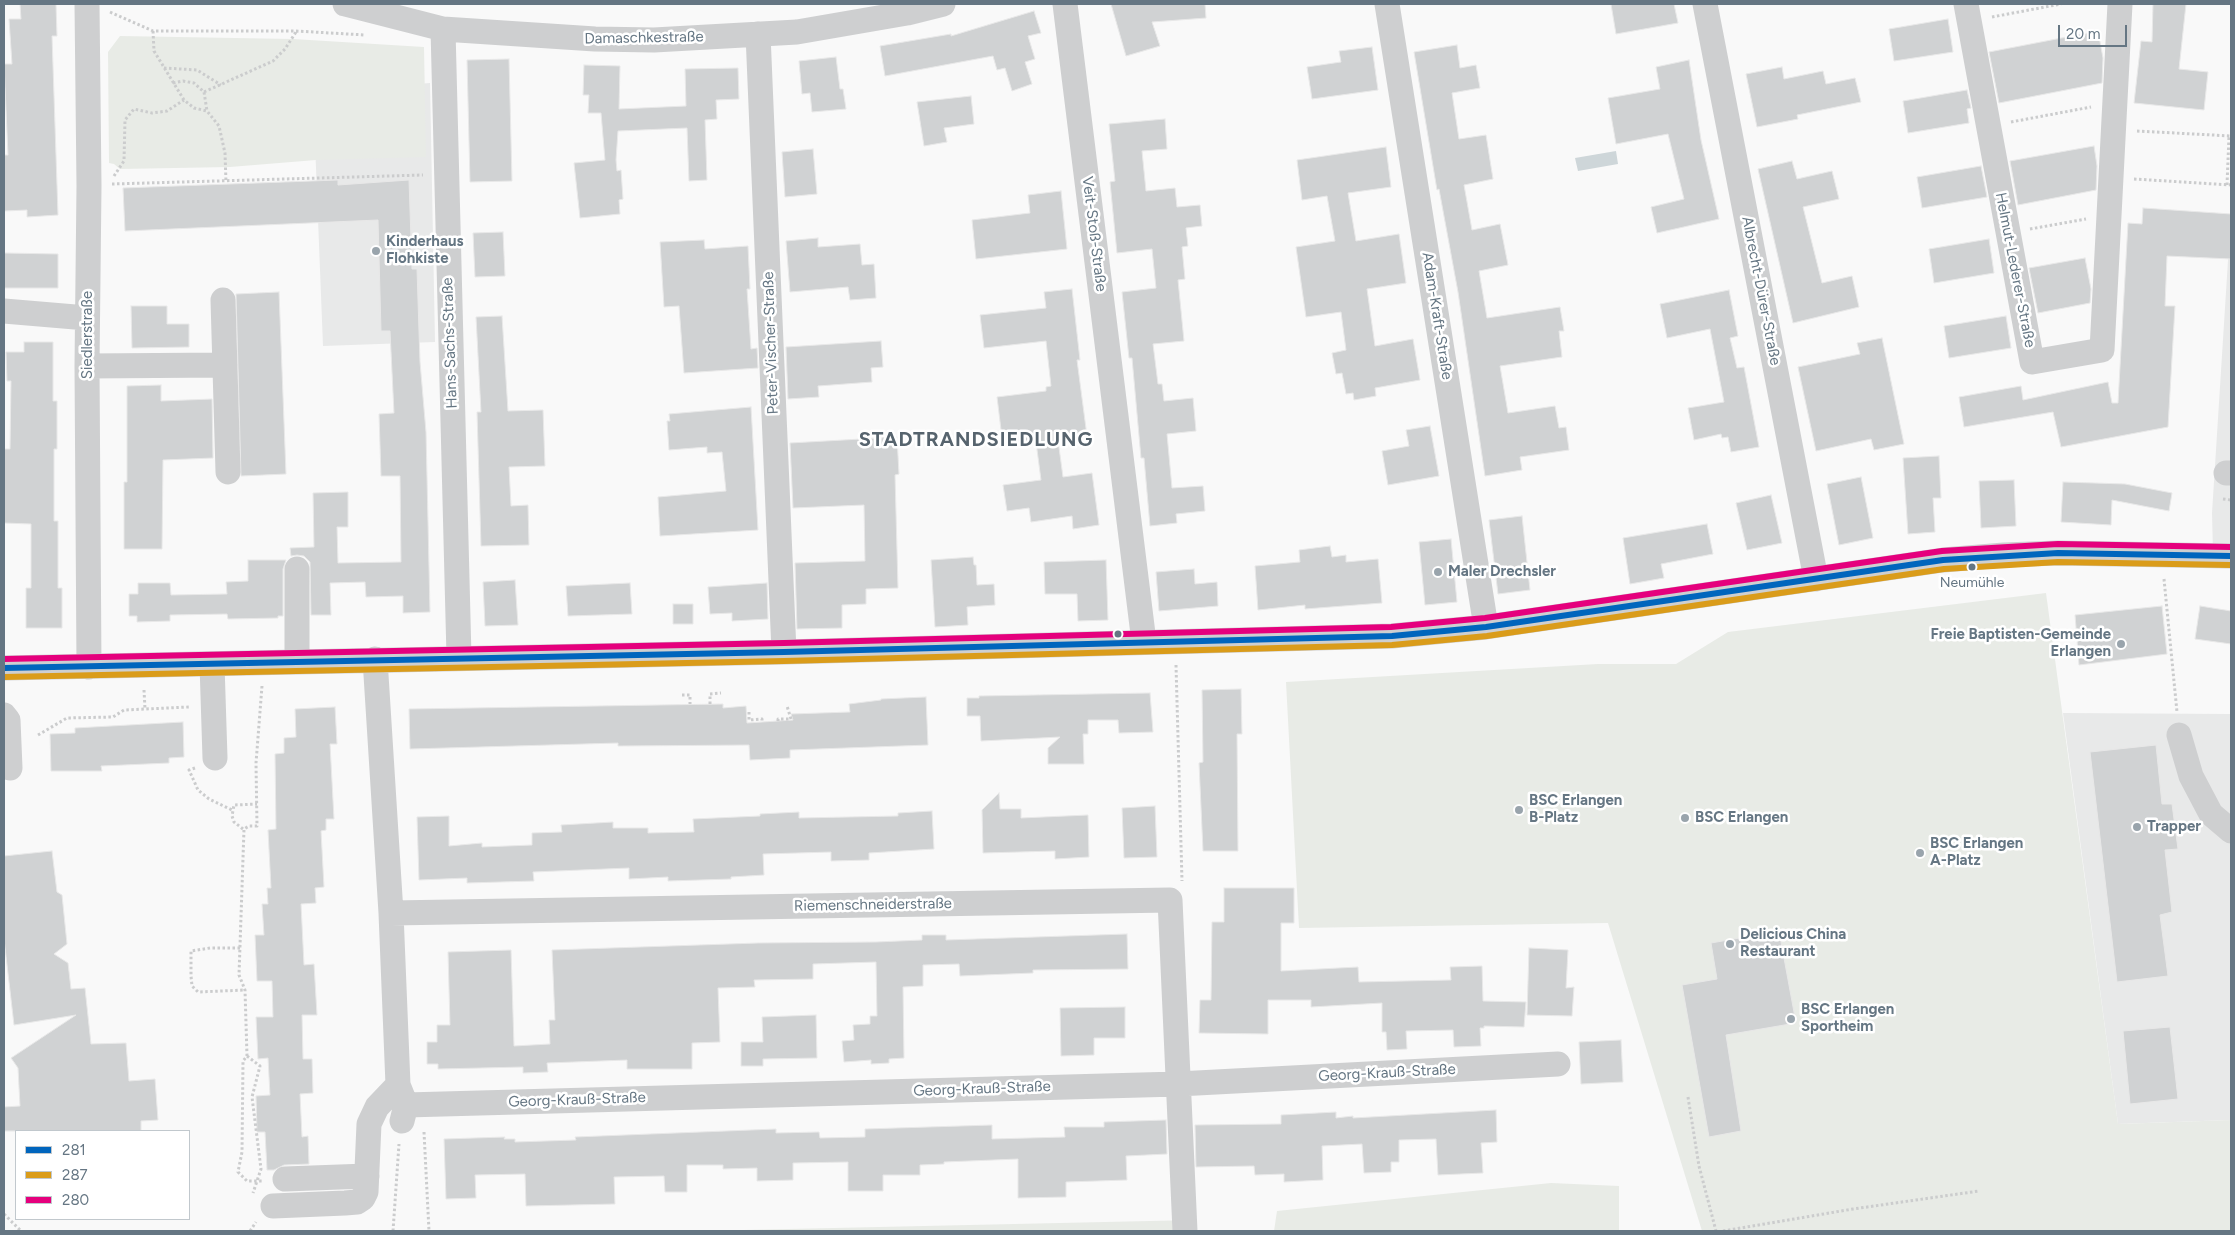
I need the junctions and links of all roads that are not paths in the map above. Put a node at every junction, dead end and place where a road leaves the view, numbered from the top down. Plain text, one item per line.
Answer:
1 (345, 4) edge
2 (943, 4) edge
3 (1065, 4) edge
4 (1387, 4) edge
5 (1706, 4) edge
6 (2120, 4) edge
7 (98, 8) edge
8 (1968, 13) edge
9 (443, 29) junction
10 (758, 34) junction
11 (223, 300) dead end
12 (4, 311) edge
13 (87, 318) junction
14 (225, 365) junction
15 (87, 366) junction
16 (228, 472) dead end
17 (2231, 556) edge
18 (297, 569) dead end
19 (1816, 579) junction
20 (1486, 628) junction
21 (1144, 642) junction
22 (784, 652) junction
23 (459, 657) junction
24 (375, 659) junction
25 (297, 662) junction
26 (212, 664) junction
27 (89, 667) junction
28 (4, 668) edge
29 (4, 715) edge
30 (2179, 735) road end
31 (214, 758) dead end
32 (10, 768) dead end
33 (2231, 831) edge
34 (391, 914) junction
35 (1558, 1064) dead end
36 (1178, 1084) junction
37 (402, 1104) junction
38 (366, 1176) junction
39 (285, 1179) dead end
40 (273, 1206) road end
41 (1185, 1231) edge

1 - 9 street, Damaschkestraße
2 - 10 street, Damaschkestraße
3 - 21 street, Veit-Stoß-Straße
4 - 20 street, Adam-Kraft-Straße
5 - 19 street, Albrecht-Dürer-Straße
6 - 8 street, Helmut-Lederer-Straße
7 - 13 street, Siedlerstraße
9 - 10 street, Damaschkestraße
9 - 23 street, Hans-Sachs-Straße
10 - 22 street, Peter-Vischer-Straße
11 - 14 street
12 - 13 street
13 - 15 street, Siedlerstraße
14 - 15 street
14 - 16 street
15 - 27 street, Siedlerstraße
17 - 19 street
18 - 25 street
19 - 20 street
20 - 21 street
21 - 22 street
22 - 23 street
23 - 24 street
24 - 25 street
24 - 34 street
25 - 26 street
26 - 27 street
26 - 31 street
27 - 28 street
29 - 32 street
30 - 33 street
34 - 36 street, Riemenschneiderstraße
34 - 37 street
35 - 36 street, Georg-Krauß-Straße
36 - 37 street, Georg-Krauß-Straße
36 - 41 street
37 - 38 street
38 - 39 street
38 - 40 street

